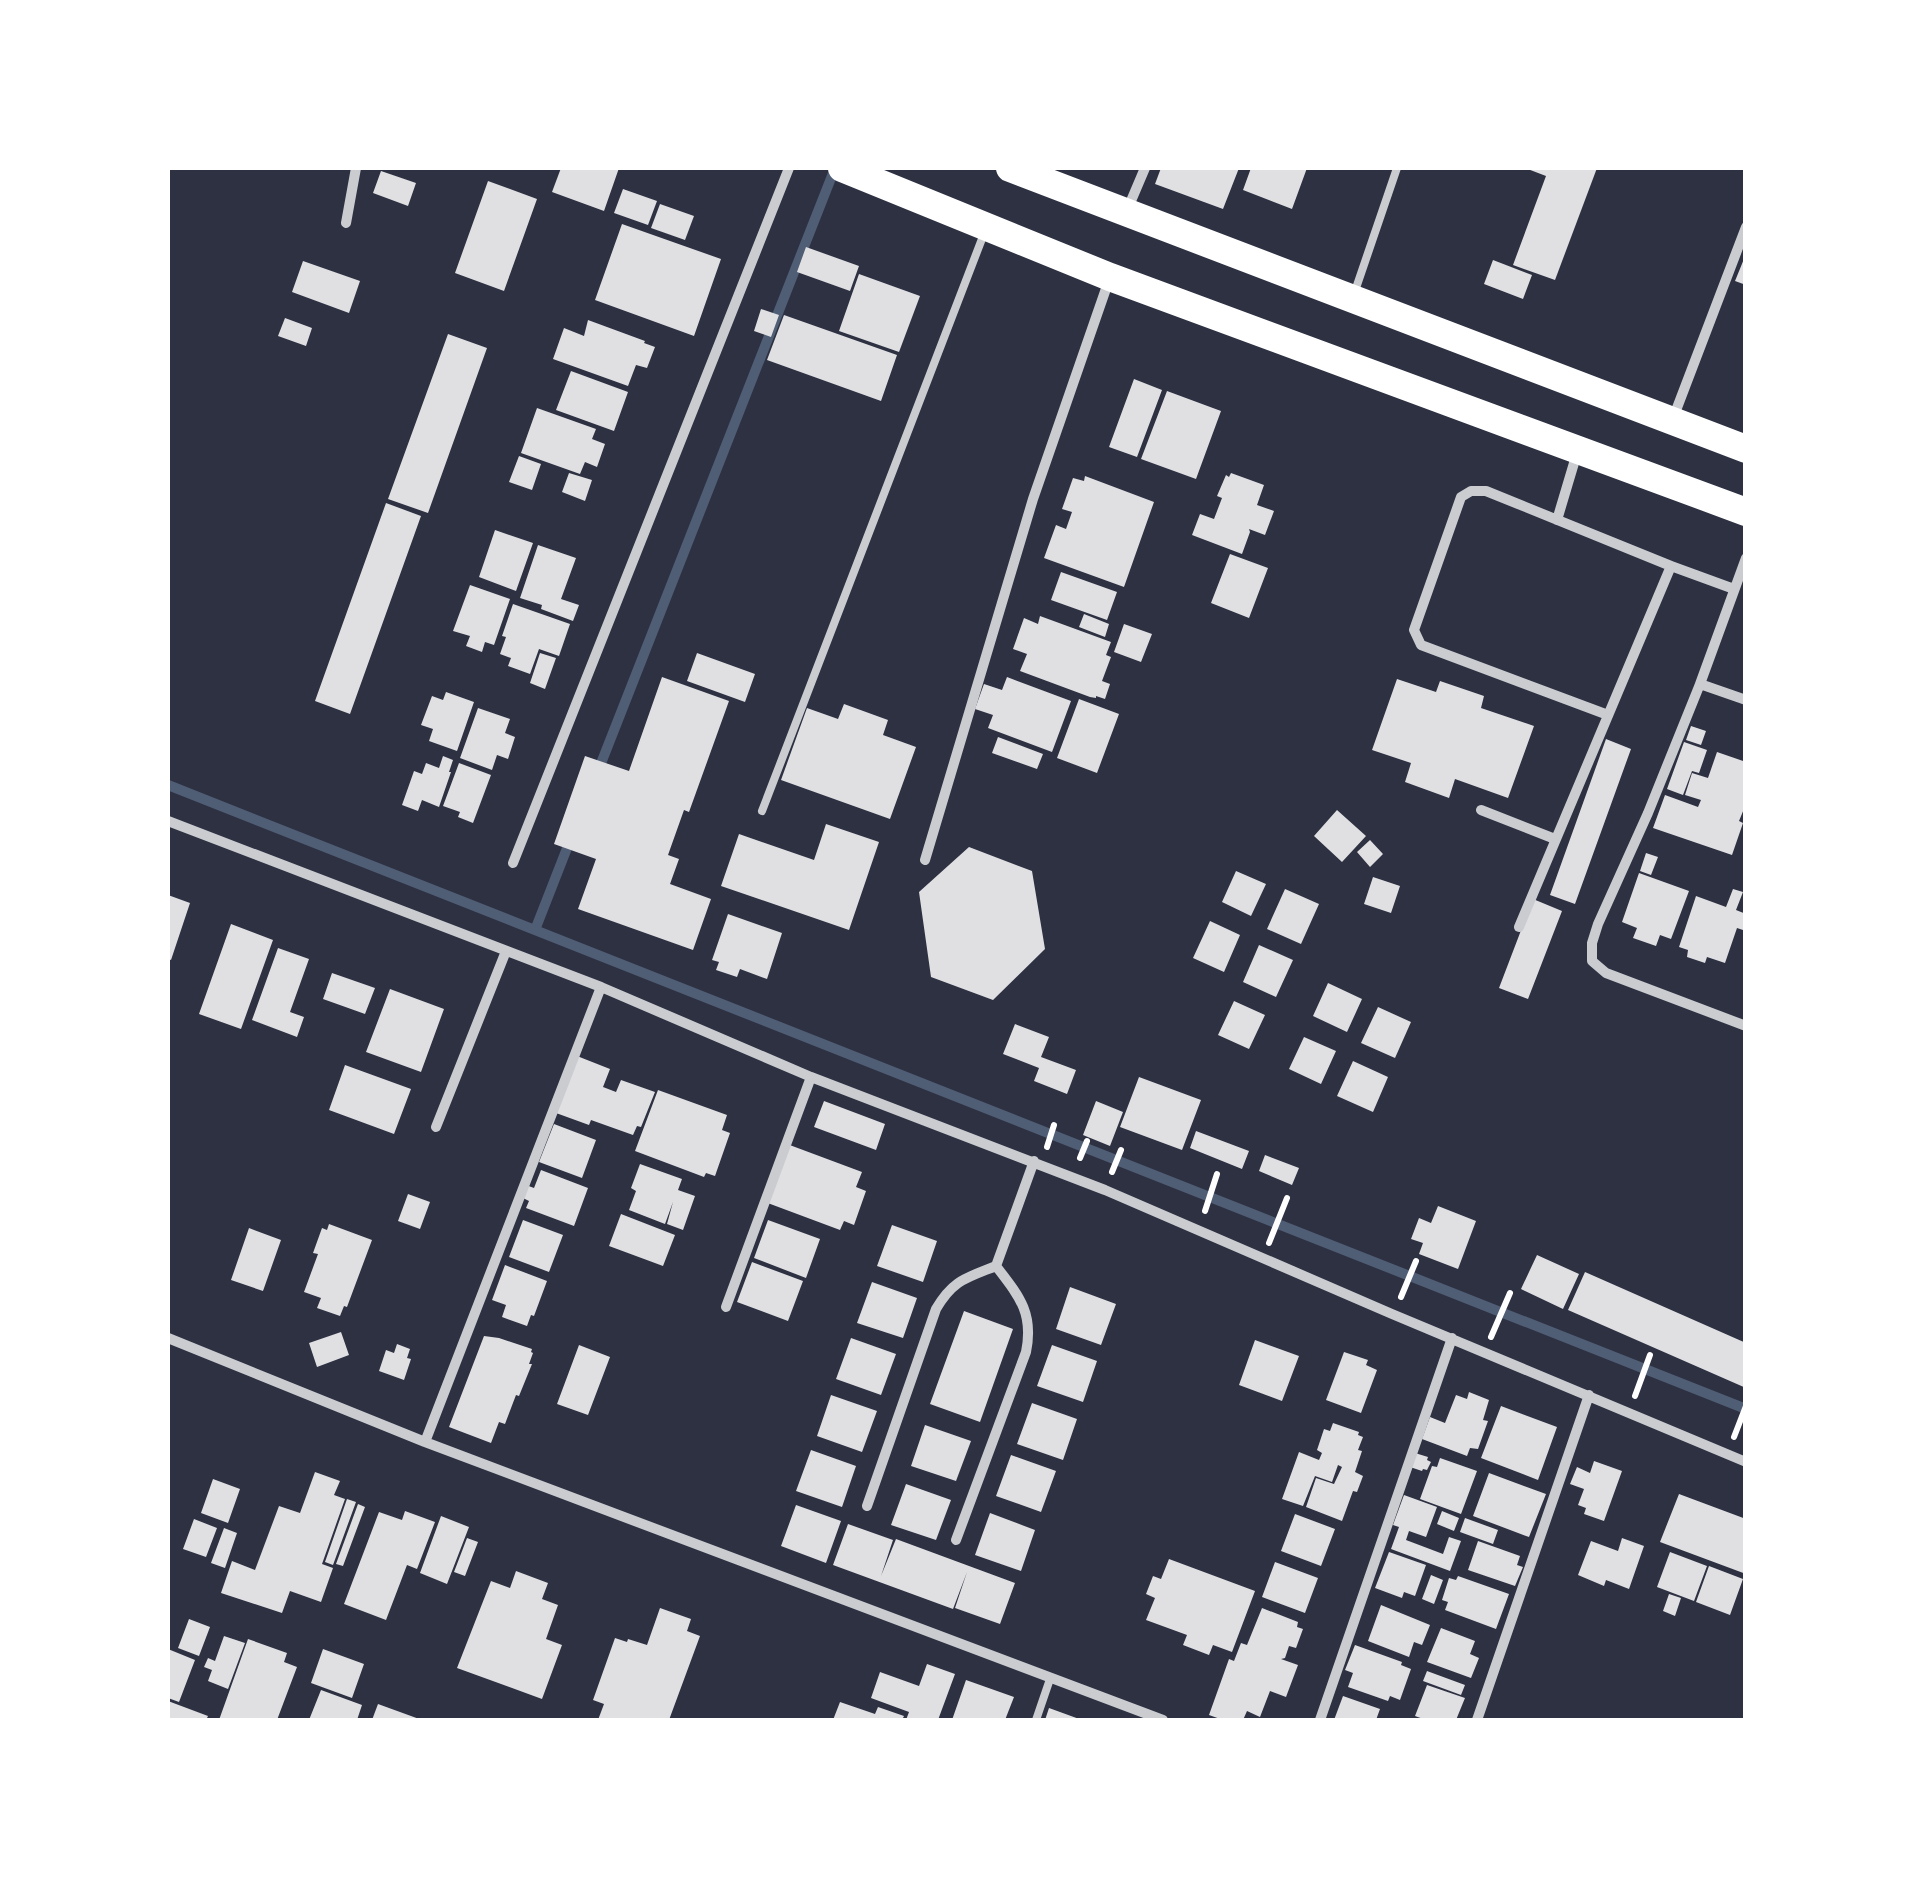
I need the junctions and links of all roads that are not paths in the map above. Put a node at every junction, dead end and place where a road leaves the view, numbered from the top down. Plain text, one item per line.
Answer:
1 (356, 168) edge
2 (788, 168) edge
3 (844, 168) edge
4 (1010, 168) edge
5 (1145, 168) edge
6 (1397, 168) edge
7 (1127, 211) junction
8 (346, 223) dead end
9 (987, 225) junction
10 (1746, 226) edge
11 (1110, 277) junction
12 (1352, 298) junction
13 (1672, 422) junction
14 (1746, 449) edge
15 (1578, 450) junction
16 (1746, 512) edge
17 (1557, 520) junction
18 (1746, 558) edge
19 (1671, 566) junction
20 (1734, 589) junction
21 (1700, 684) junction
22 (1746, 700) edge
23 (1608, 715) junction
24 (1481, 810) dead end
25 (762, 811) dead end
26 (168, 821) edge
27 (1555, 839) junction
28 (925, 860) dead end
29 (512, 863) dead end
30 (1519, 927) dead end
31 (506, 950) junction
32 (601, 987) junction
33 (1746, 1026) edge
34 (810, 1076) junction
35 (436, 1127) dead end
36 (1034, 1161) junction
37 (996, 1266) junction
38 (726, 1307) dead end
39 (168, 1338) edge
40 (1452, 1338) junction
41 (1589, 1395) junction
42 (425, 1442) junction
43 (1746, 1462) edge
44 (867, 1506) dead end
45 (956, 1540) dead end
46 (1050, 1679) junction
47 (1036, 1720) edge
48 (1163, 1720) edge
49 (1320, 1720) edge
50 (1477, 1720) edge

1 - 8 street
2 - 29 street
3 - 9 highway
4 - 7 highway
5 - 7 street
6 - 12 lane
7 - 12 highway
9 - 11 highway
9 - 25 lane
10 - 13 street
11 - 15 highway
11 - 28 street
12 - 13 highway
13 - 14 highway
15 - 16 highway
15 - 17 street
17 - 19 street
17 - 23 street
18 - 20 street
19 - 20 street
19 - 23 street
20 - 21 street
21 - 22 street
21 - 33 street
23 - 27 street
24 - 27 street
26 - 31 street
27 - 30 street
31 - 32 street
31 - 35 street
32 - 34 street
32 - 42 street
34 - 36 street
34 - 38 street
36 - 37 street
36 - 40 street
37 - 44 street
37 - 45 street
39 - 42 street
40 - 41 street
40 - 49 street
41 - 43 street
41 - 50 street
42 - 46 street
46 - 47 lane
46 - 48 street

